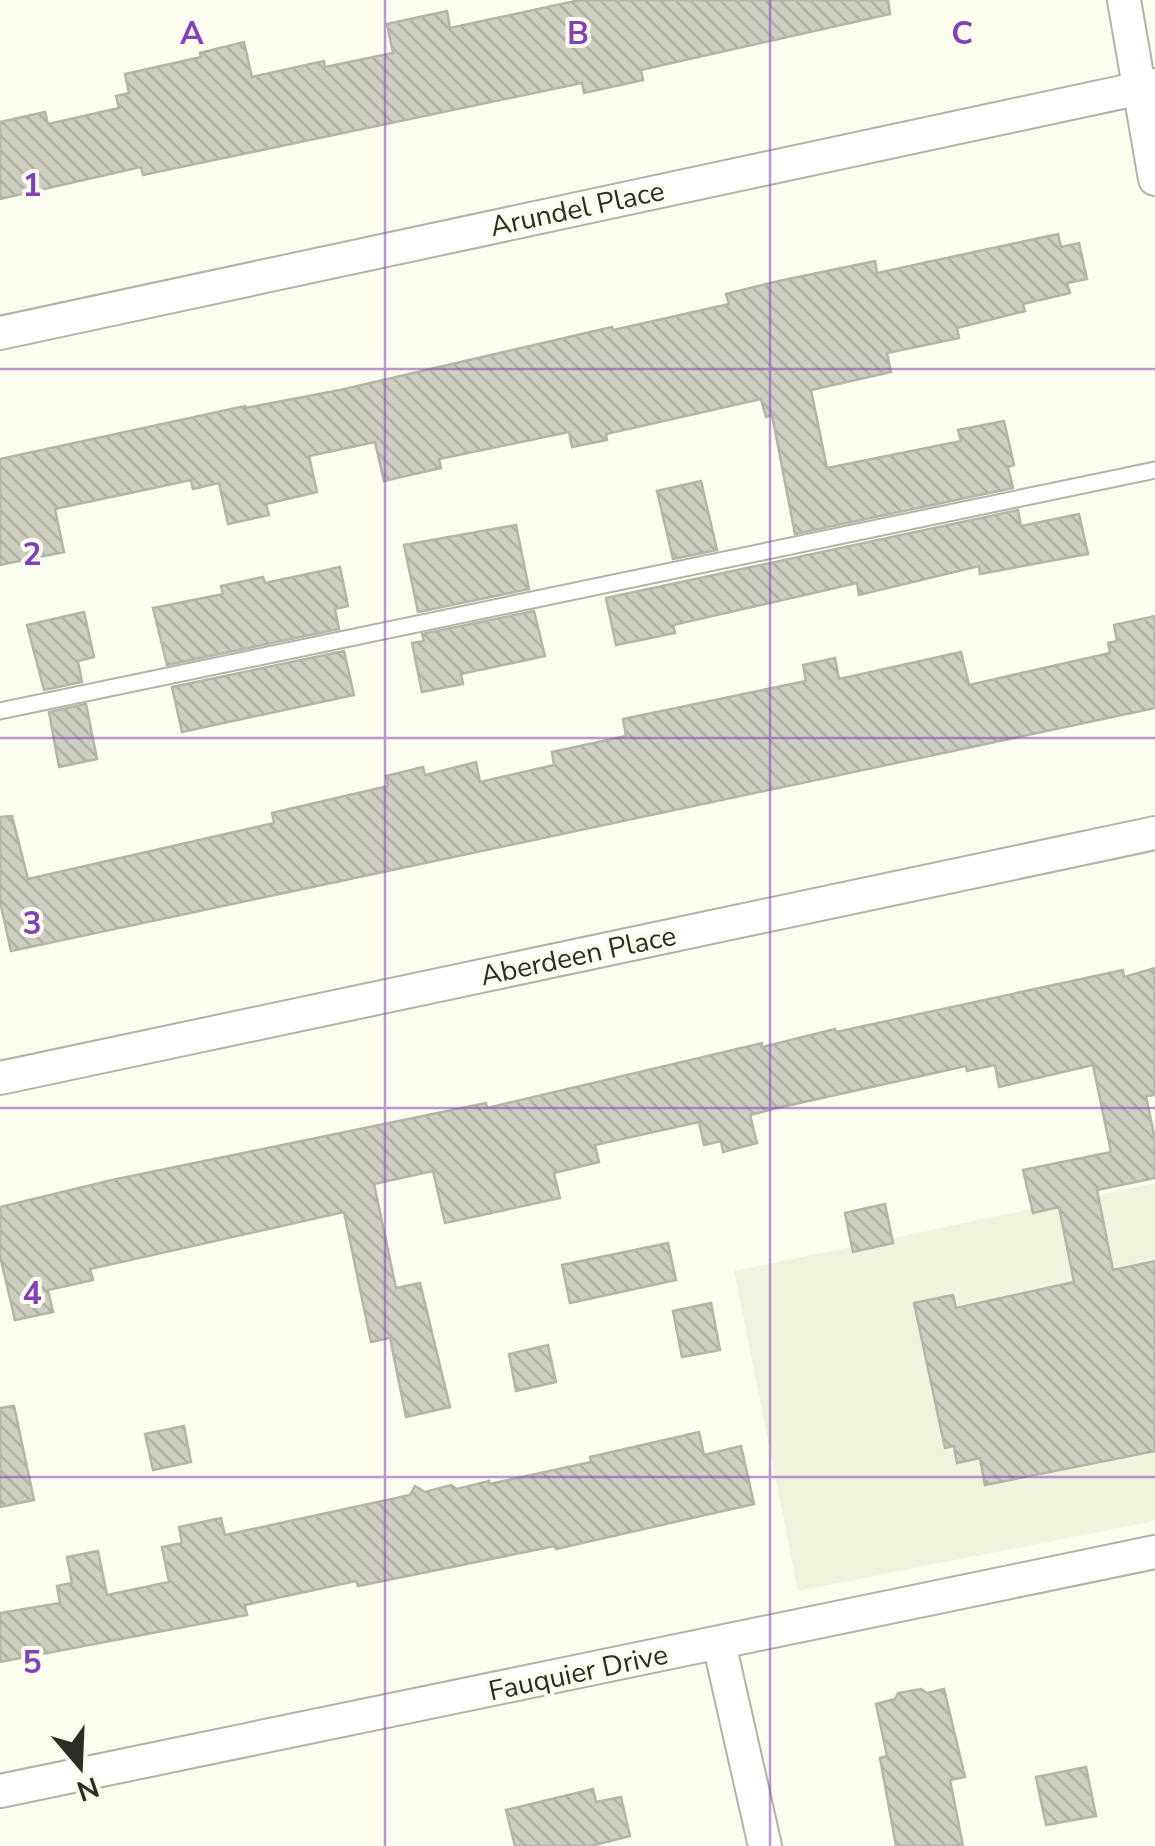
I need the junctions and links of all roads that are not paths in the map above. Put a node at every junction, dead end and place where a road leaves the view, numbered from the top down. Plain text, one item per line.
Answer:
1 (1124, 0) edge
2 (1148, 86) edge
3 (1155, 178) edge
4 (0, 333) edge
5 (1155, 470) edge
6 (0, 711) edge
7 (1155, 833) edge
8 (0, 1078) edge
9 (1155, 1552) edge
10 (720, 1642) junction
11 (0, 1790) edge
12 (765, 1846) edge

1 - 2 street
2 - 3 street
2 - 4 street, Arundel Place
5 - 6 lane
7 - 8 street, Aberdeen Place
9 - 10 street, Fauquier Drive
10 - 11 street, Fauquier Drive
10 - 12 street

